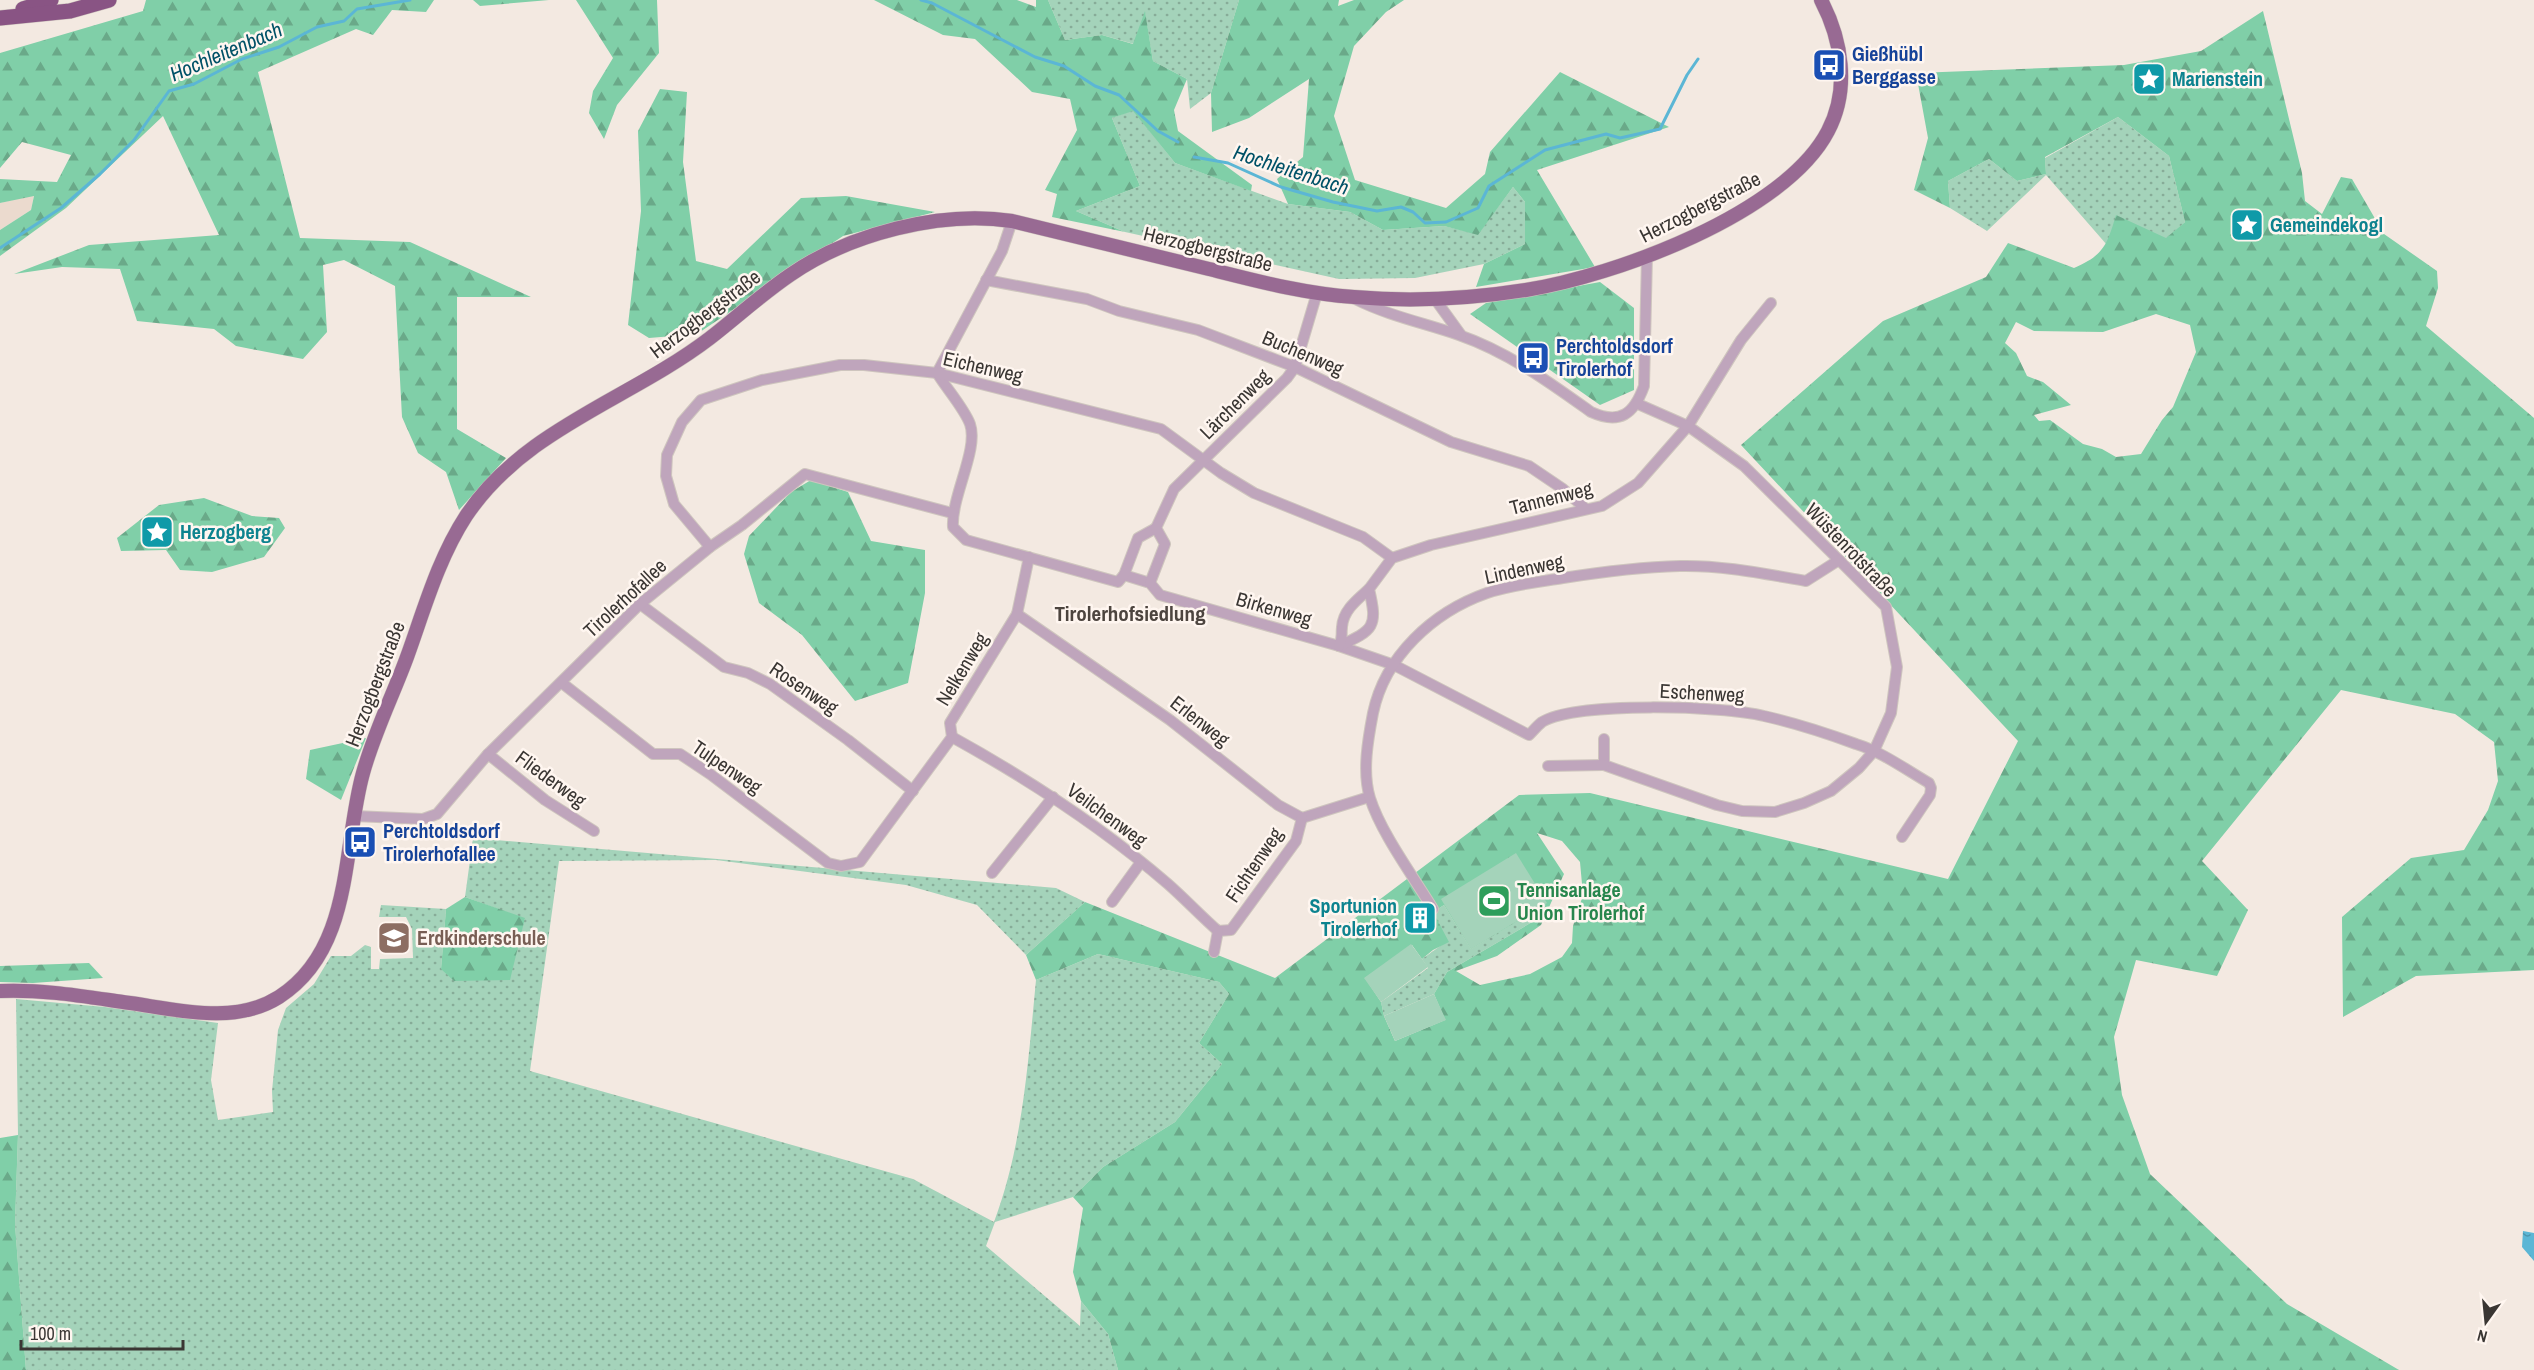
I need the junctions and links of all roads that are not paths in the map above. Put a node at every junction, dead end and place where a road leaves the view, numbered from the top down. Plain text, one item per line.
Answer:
1 (51, 0) edge
2 (109, 0) edge
3 (1821, 0) edge
4 (0, 17) edge
5 (1012, 221) junction
6 (1647, 256) junction
7 (986, 280) junction
8 (1317, 293) junction
9 (1353, 297) junction
10 (1435, 299) junction
11 (1771, 303) dead end
12 (1461, 335) junction
13 (1294, 367) junction
14 (937, 374) junction
15 (1638, 404) junction
16 (1688, 426) junction
17 (1205, 460) junction
18 (1586, 509) junction
19 (952, 513) junction
20 (1156, 528) junction
21 (710, 547) junction
22 (1029, 557) junction
23 (1392, 558) junction
24 (1839, 560) junction
25 (1124, 575) junction
26 (1150, 583) junction
27 (1369, 588) junction
28 (640, 604) junction
29 (1017, 614) junction
30 (1339, 646) junction
31 (1394, 665) junction
32 (562, 683) junction
33 (1529, 735) joint
34 (952, 737) junction
35 (1604, 739) dead end
36 (1874, 751) junction
37 (488, 754) junction
38 (1604, 765) junction
39 (1548, 766) dead end
40 (913, 791) junction
41 (1053, 797) junction
42 (1369, 797) junction
43 (354, 816) junction
44 (1302, 818) junction
45 (594, 831) dead end
46 (1902, 837) dead end
47 (1141, 862) junction
48 (841, 866) joint
49 (992, 873) dead end
50 (1112, 902) dead end
51 (1433, 909) dead end
52 (1218, 931) junction
53 (1214, 952) dead end
54 (0, 991) edge

1 - 4 highway
2 - 4 highway
3 - 6 main road, Herzogbergstraße
5 - 7 street
5 - 8 main road, Herzogbergstraße
5 - 43 main road, Herzogbergstraße
6 - 10 main road, Herzogbergstraße
6 - 15 street
7 - 13 street, Buchenweg
7 - 14 street
8 - 9 main road, Herzogbergstraße
8 - 13 street, Lärchenweg
9 - 10 main road, Herzogbergstraße
9 - 12 street
10 - 12 street
11 - 16 street, Tannenweg
12 - 15 street
13 - 17 street, Lärchenweg
13 - 18 street, Buchenweg
14 - 17 street, Eichenweg
14 - 19 street
14 - 21 street, Eichenweg
15 - 16 street, Wüstenrotstraße
16 - 18 street, Tannenweg
16 - 24 street, Wüstenrotstraße
17 - 20 street, Lärchenweg
17 - 23 street, Eichenweg
18 - 23 street, Tannenweg
19 - 21 street, Tirolerhofallee
19 - 22 street, Birkenweg
20 - 25 street, Lärchenweg
20 - 26 street
21 - 28 street, Tirolerhofallee
22 - 25 street, Birkenweg
22 - 29 street, Nelkenweg
23 - 27 street
24 - 31 street, Lindenweg
24 - 36 street, Wüstenrotstraße
25 - 26 street, Birkenweg
26 - 30 street, Birkenweg
27 - 30 street
27 - 30 street
28 - 32 street, Tirolerhofallee
28 - 40 street, Rosenweg
29 - 34 street, Nelkenweg
29 - 44 street, Erlenweg
30 - 31 street, Birkenweg
31 - 33 street, Birkenweg
31 - 42 street, Lindenweg
32 - 37 street, Tirolerhofallee
32 - 48 street, Tulpenweg
33 - 36 street, Eschenweg
34 - 40 street, Nelkenweg
34 - 41 street, Veilchenweg
35 - 38 street
36 - 38 street, Wüstenrotstraße
36 - 46 street, Eschenweg
37 - 43 street, Tirolerhofallee
37 - 45 street, Fliederweg
38 - 39 street, Wüstenrotstraße
40 - 48 street, Nelkenweg
41 - 47 street, Veilchenweg
41 - 49 street
42 - 44 street
42 - 51 street, Lindenweg
43 - 54 main road, Herzogbergstraße
44 - 52 street, Fichtenweg
47 - 50 street
47 - 52 street, Veilchenweg
52 - 53 street

